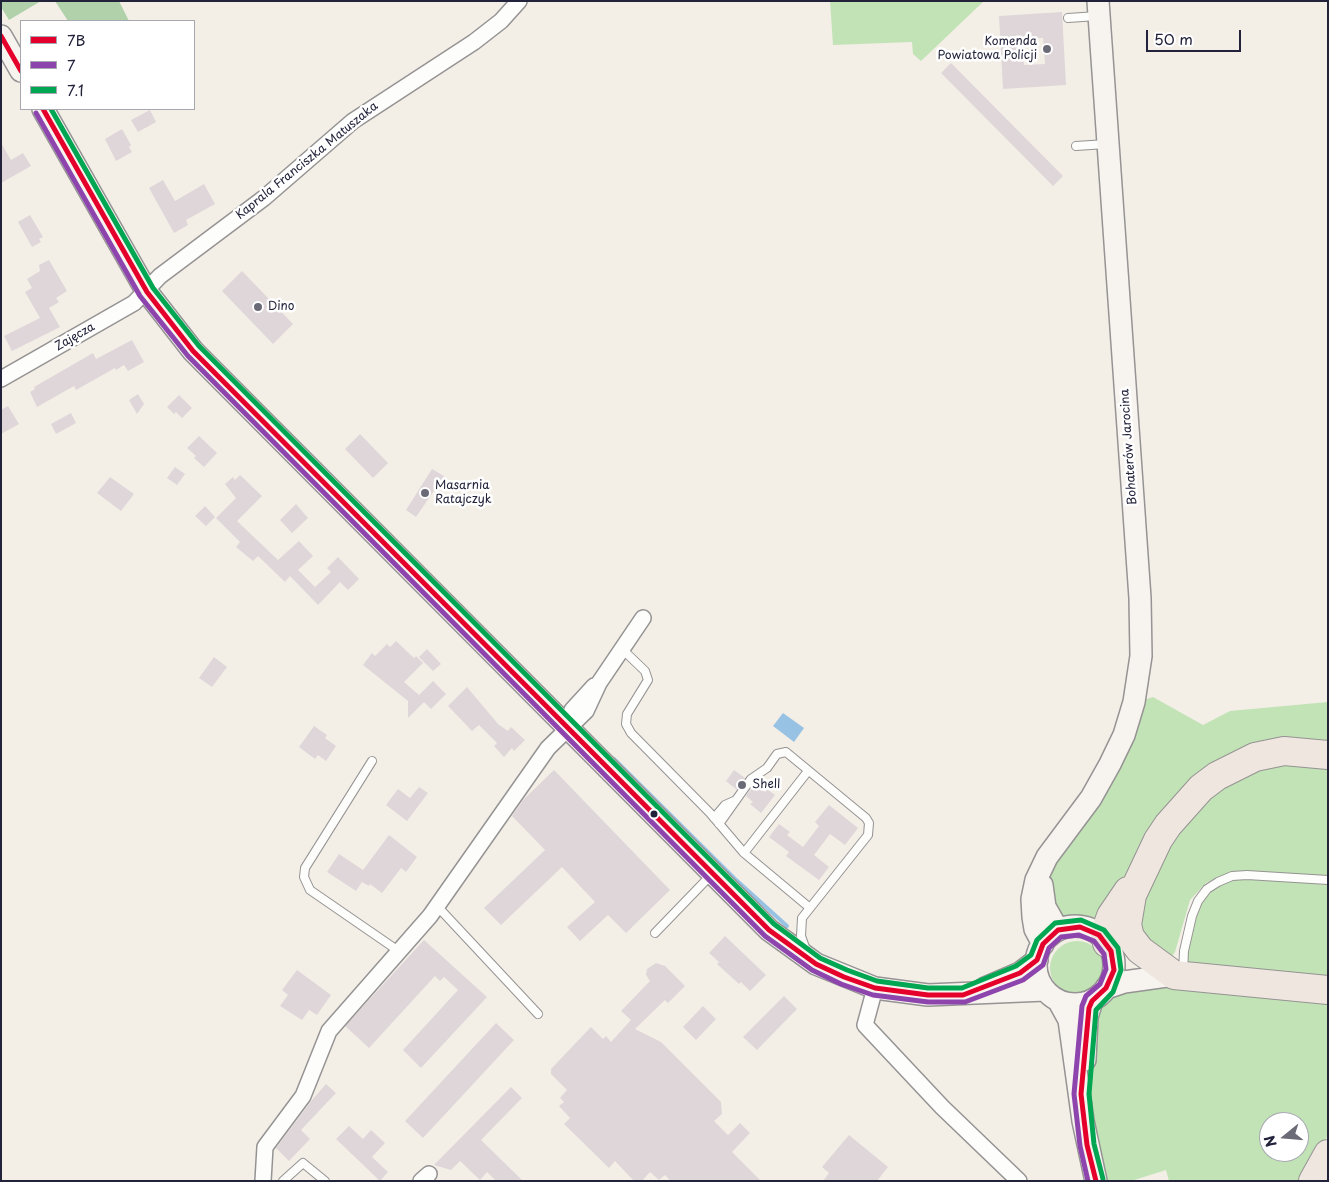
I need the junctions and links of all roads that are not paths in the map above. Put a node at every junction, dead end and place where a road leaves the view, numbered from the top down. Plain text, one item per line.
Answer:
1 (519, 1) edge
2 (1099, 9) edge
3 (1068, 18) dead end
4 (1, 36) edge
5 (20, 69) edge
6 (44, 110) edge
7 (1108, 144) junction
8 (1076, 146) dead end
9 (147, 292) junction
10 (1, 379) edge
11 (643, 618) dead end
12 (622, 649) junction
13 (567, 728) junction
14 (1328, 755) edge
15 (372, 761) dead end
16 (808, 771) junction
17 (717, 821) junction
18 (744, 853) junction
19 (1141, 873) junction
20 (712, 874) junction
21 (1328, 880) edge
22 (437, 906) junction
23 (810, 908) junction
24 (655, 933) dead end
25 (1046, 945) junction
26 (1110, 951) junction
27 (400, 952) junction
28 (816, 964) junction
29 (1178, 976) junction
30 (875, 988) junction
31 (1328, 990) edge
32 (1099, 994) junction
33 (963, 995) junction
34 (1052, 995) junction
35 (538, 1014) dead end
36 (1081, 1094) junction
37 (1328, 1154) edge
38 (266, 1180) edge
39 (283, 1181) edge
40 (325, 1181) edge
41 (1019, 1181) edge
42 (1096, 1181) edge
43 (1313, 1181) edge

1 - 9 street, Kaprala Franciszka Matuszaka
2 - 3 lane
2 - 7 main road, Bohaterów Jarocina
4 - 5 main road
6 - 9 main road
7 - 8 lane
7 - 25 main road, Bohaterów Jarocina
9 - 10 street, Zajęcza
9 - 13 main road
11 - 12 street
12 - 13 street
12 - 17 lane
13 - 20 main road
13 - 22 street
14 - 19 highway
15 - 27 lane
16 - 17 lane
16 - 18 lane
16 - 23 lane
17 - 18 lane
18 - 23 lane
19 - 26 highway
19 - 29 highway
20 - 24 lane
20 - 28 main road
21 - 29 lane
22 - 27 street
22 - 35 lane
23 - 28 lane
25 - 26 main road
25 - 33 main road
25 - 34 main road
26 - 29 main road
26 - 32 main road
27 - 38 street
28 - 30 main road
29 - 31 highway
29 - 32 main road
30 - 33 main road
30 - 41 street
32 - 34 main road
32 - 36 main road
33 - 34 main road
34 - 36 main road
36 - 42 main road
37 - 43 highway
39 - 40 lane

